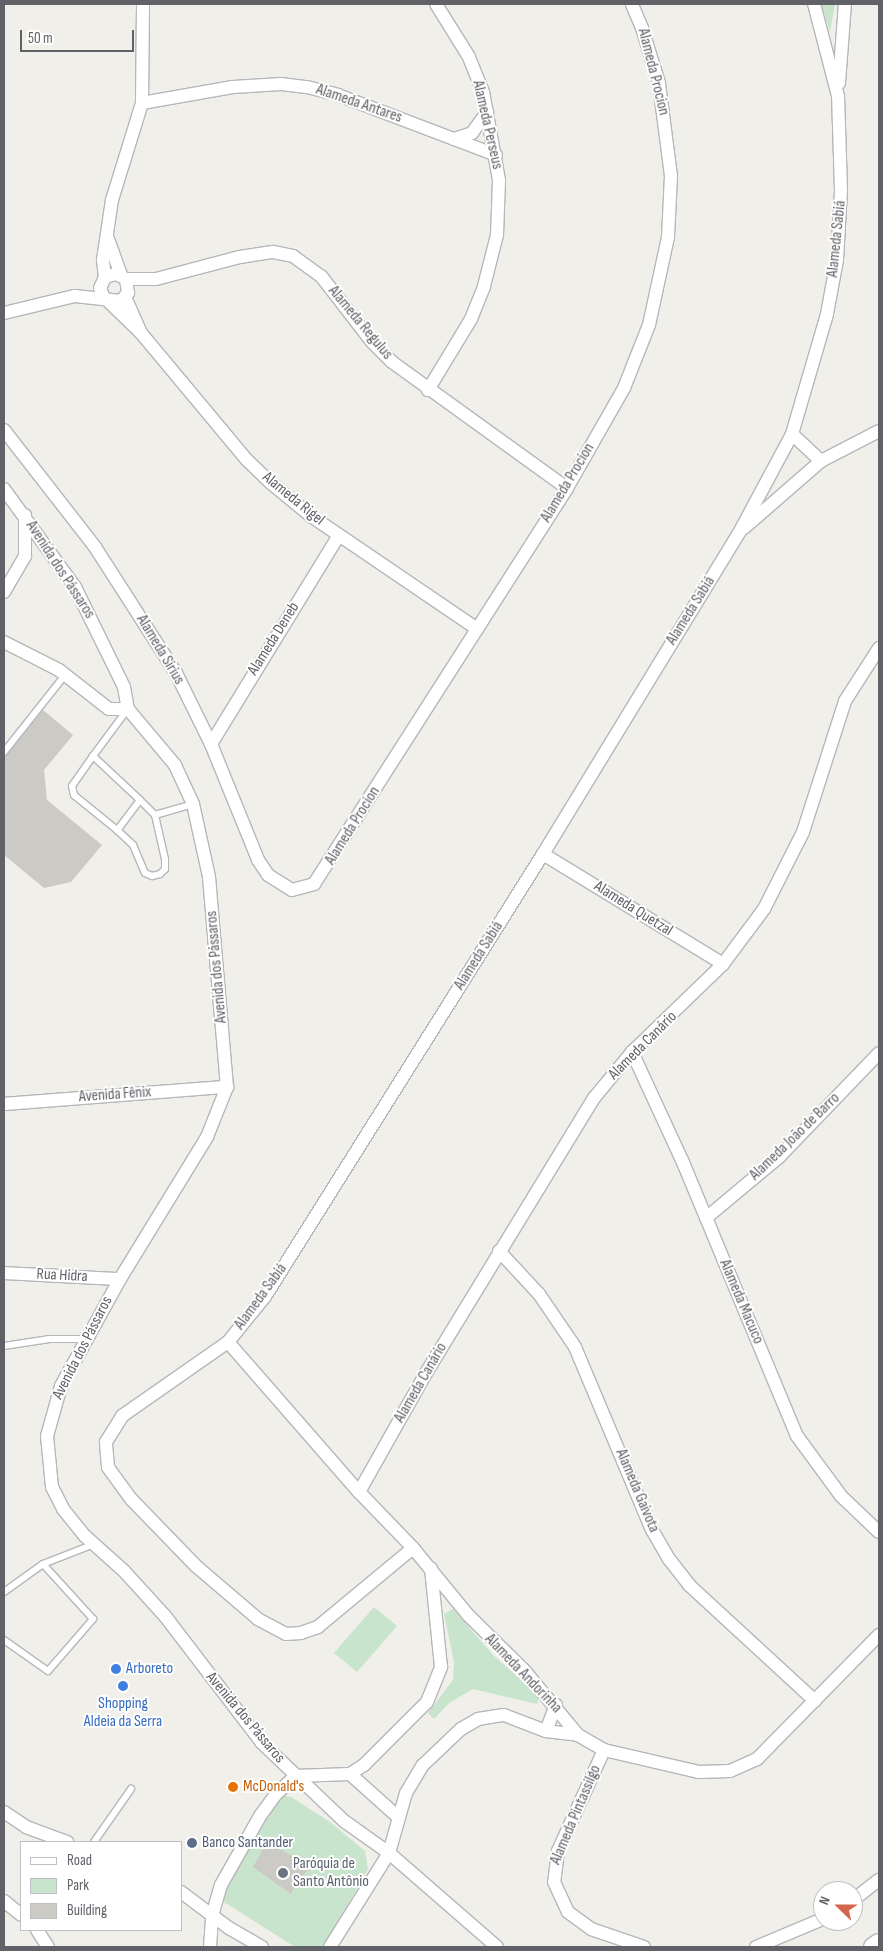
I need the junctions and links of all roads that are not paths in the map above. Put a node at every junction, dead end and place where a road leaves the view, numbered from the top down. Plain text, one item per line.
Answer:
1 (143, 4) edge
2 (436, 4) edge
3 (632, 4) edge
4 (814, 4) edge
5 (845, 4) edge
6 (838, 96) junction
7 (142, 103) junction
8 (487, 112) junction
9 (454, 139) junction
10 (496, 155) junction
11 (108, 239) junction
12 (124, 277) junction
13 (156, 279) junction
14 (103, 280) junction
15 (127, 295) junction
16 (76, 296) junction
17 (107, 300) junction
18 (4, 313) edge
19 (140, 333) junction
20 (428, 390) junction
21 (4, 430) edge
22 (879, 430) edge
23 (792, 434) junction
24 (821, 461) junction
25 (567, 488) junction
26 (4, 489) edge
27 (25, 515) junction
28 (739, 533) junction
29 (339, 535) junction
30 (4, 592) edge
31 (477, 629) junction
32 (4, 642) edge
33 (879, 648) edge
34 (62, 672) junction
35 (128, 709) junction
36 (211, 744) junction
37 (4, 752) edge
38 (93, 756) junction
39 (140, 800) junction
40 (193, 804) junction
41 (155, 815) junction
42 (117, 830) junction
43 (543, 854) junction
44 (283, 888) joint
45 (723, 964) junction
46 (632, 1052) junction
47 (879, 1053) edge
48 (227, 1087) junction
49 (4, 1104) edge
50 (706, 1218) junction
51 (500, 1251) junction
52 (4, 1273) edge
53 (120, 1279) junction
54 (86, 1339) junction
55 (228, 1342) junction
56 (4, 1346) edge
57 (359, 1492) junction
58 (879, 1532) edge
59 (94, 1544) junction
60 (413, 1548) junction
61 (43, 1564) junction
62 (430, 1569) junction
63 (4, 1592) edge
64 (879, 1635) edge
65 (4, 1640) edge
66 (815, 1701) junction
67 (556, 1705) junction
68 (546, 1731) junction
69 (578, 1735) junction
70 (604, 1750) junction
71 (350, 1774) junction
72 (296, 1776) junction
73 (131, 1789) dead end
74 (4, 1812) edge
75 (397, 1816) junction
76 (63, 1841) edge
77 (95, 1841) edge
78 (388, 1854) junction
79 (879, 1880) edge
80 (863, 1892) edge
81 (182, 1893) edge
82 (4, 1901) edge
83 (20, 1914) edge
84 (212, 1916) junction
85 (813, 1923) edge
86 (38, 1931) edge
87 (48, 1947) edge
88 (210, 1947) edge
89 (262, 1947) edge
90 (330, 1947) edge
91 (497, 1947) edge
92 (644, 1947) edge
93 (756, 1947) edge

1 - 7 street
2 - 8 street, Alameda Perseus
3 - 25 street, Alameda Procion
4 - 6 street, Alameda Sabiá
5 - 6 street
6 - 23 street, Alameda Sabiá
7 - 9 street, Alameda Antares
7 - 11 street
8 - 9 street
8 - 10 street, Alameda Perseus
9 - 10 street, Alameda Antares
10 - 20 street, Alameda Perseus
11 - 12 street
11 - 14 street
12 - 13 street, Alameda Regulus
12 - 14 street, Alameda Regulus
12 - 15 street, Alameda Rigel
13 - 15 street, Alameda Regulus
13 - 20 street, Alameda Regulus
14 - 16 street
14 - 17 street
15 - 17 street, Alameda Regulus
15 - 19 street, Alameda Rigel
16 - 17 street
16 - 18 street
17 - 19 street, Alameda Rigel
19 - 29 street, Alameda Rigel
20 - 25 street, Alameda Regulus
21 - 36 street, Alameda Sirius
22 - 24 street
23 - 24 street
23 - 28 street, Alameda Sabiá
24 - 28 street
25 - 31 street, Alameda Procion
26 - 27 street, Avenida dos Pássaros
27 - 30 street
27 - 35 street, Avenida dos Pássaros
28 - 43 street, Alameda Sabiá
29 - 31 street, Alameda Rigel
29 - 36 street, Alameda Deneb
31 - 44 street, Alameda Procion
32 - 34 street
33 - 45 street, Alameda Canário
34 - 35 street
34 - 37 lane
35 - 38 lane
35 - 40 street, Avenida dos Pássaros
36 - 44 street, Alameda Sirius
38 - 39 lane
38 - 42 lane
39 - 41 lane
39 - 42 lane
40 - 41 lane
40 - 48 street, Avenida dos Pássaros
41 - 42 lane
43 - 45 street, Alameda Quetzal
43 - 55 street, Alameda Sabiá
45 - 46 street, Alameda Canário
46 - 50 street, Alameda Macuco
46 - 51 street, Alameda Canário
47 - 50 street, Alameda João de Barro
48 - 49 street, Avenida Fênix
48 - 53 street, Avenida dos Pássaros
50 - 58 street, Alameda Macuco
51 - 57 street, Alameda Canário
51 - 66 street, Alameda Gaivota
52 - 53 street, Rua Hidra
53 - 54 street, Avenida dos Pássaros
54 - 56 lane
54 - 59 street, Avenida dos Pássaros
55 - 57 street, Alameda Andorinha
55 - 60 street, Alameda Sabiá
57 - 60 street, Alameda Andorinha
59 - 61 lane
59 - 72 street, Avenida dos Pássaros
60 - 62 street, Alameda Andorinha
61 - 63 lane
61 - 65 lane
62 - 67 street, Alameda Andorinha
62 - 71 street
64 - 66 street, Alameda Andorinha
66 - 70 street, Alameda Andorinha
67 - 68 street
67 - 69 street, Alameda Andorinha
68 - 69 street
68 - 75 street
69 - 70 street, Alameda Andorinha
70 - 92 street, Alameda Pintassilgo
71 - 72 street
71 - 75 street
72 - 78 street, Avenida dos Pássaros
72 - 84 street
73 - 77 lane
74 - 76 street
75 - 78 street
78 - 90 street
78 - 91 street, Avenida dos Pássaros
79 - 80 street
81 - 84 street
82 - 83 street
84 - 88 street
84 - 89 street
85 - 93 street
86 - 87 street

